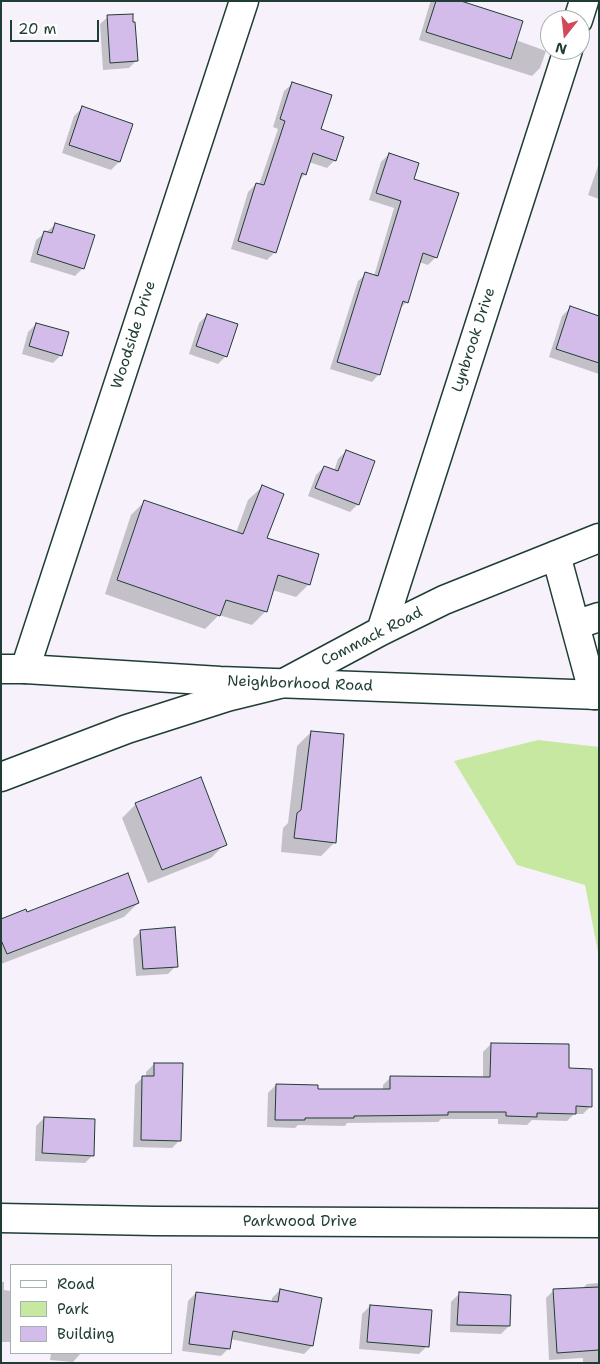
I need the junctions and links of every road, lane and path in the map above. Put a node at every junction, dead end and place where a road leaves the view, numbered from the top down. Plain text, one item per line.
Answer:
1 (244, 1) edge
2 (565, 60) edge
3 (599, 538) edge
4 (556, 555) junction
5 (587, 621) edge
6 (381, 631) junction
7 (13, 669) edge
8 (284, 683) junction
9 (596, 695) edge
10 (1, 777) edge
11 (1, 1218) edge
12 (599, 1223) edge

1 - 7 street, Woodside Drive
2 - 6 street, Lynbrook Drive
3 - 4 street, Commack Road
4 - 5 street
4 - 6 street, Commack Road
5 - 9 street
6 - 8 street, Commack Road
7 - 8 street, Neighborhood Road
8 - 9 street, Neighborhood Road
8 - 10 street, Commack Road
11 - 12 street, Parkwood Drive

